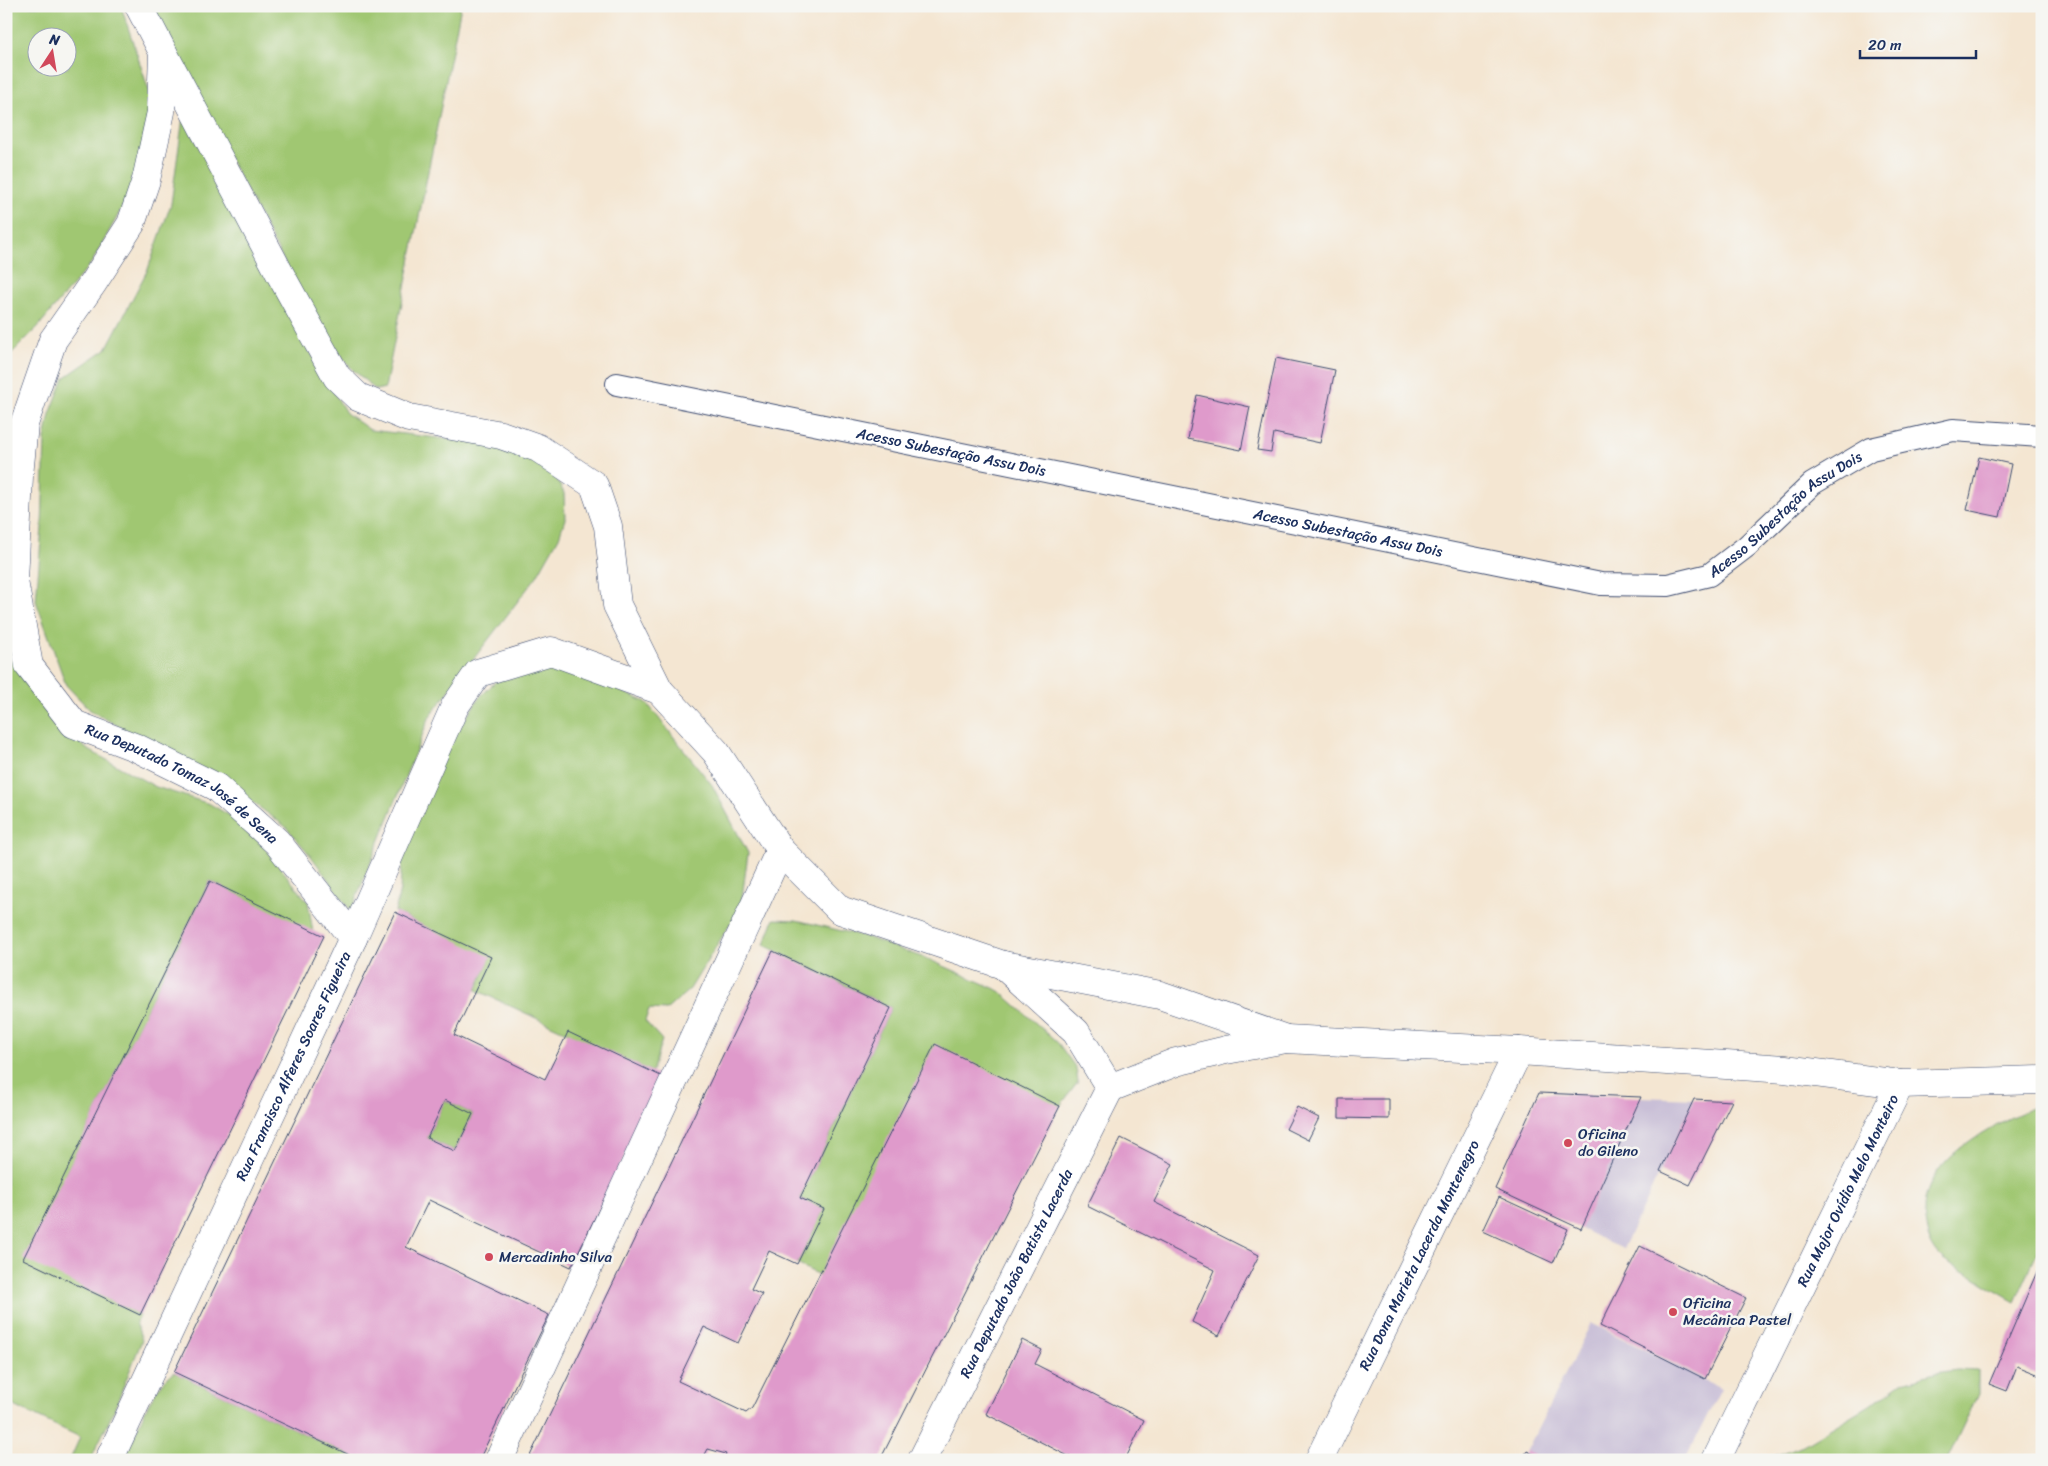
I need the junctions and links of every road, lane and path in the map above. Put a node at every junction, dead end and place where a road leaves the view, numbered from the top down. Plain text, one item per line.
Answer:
1 (139, 6) edge
2 (164, 52) junction
3 (617, 384) dead end
4 (2042, 436) edge
5 (659, 690) junction
6 (780, 850) junction
7 (353, 938) junction
8 (1003, 965) junction
9 (1286, 1039) junction
10 (1519, 1051) junction
11 (2042, 1080) edge
12 (1900, 1084) junction
13 (1110, 1088) junction
14 (109, 1460) edge
15 (499, 1460) edge
16 (922, 1460) edge
17 (1319, 1460) edge
18 (1716, 1460) edge

1 - 2 street
2 - 5 street
2 - 7 street, Rua Deputado Tomaz José de Sena
3 - 4 lane, Acesso Subestação Assu Dois
5 - 6 street
5 - 7 street, Rua Francisco Alferes Soares Figueira
6 - 8 street
6 - 15 street
7 - 14 street, Rua Francisco Alferes Soares Figueira
8 - 9 street
8 - 13 street
9 - 10 street
9 - 13 street
10 - 12 street
10 - 17 street, Rua Dona Marieta Lacerda Montenegro
11 - 12 street
12 - 18 street, Rua Major Ovídio Melo Monteiro
13 - 16 street, Rua Deputado João Batista Lacerda

